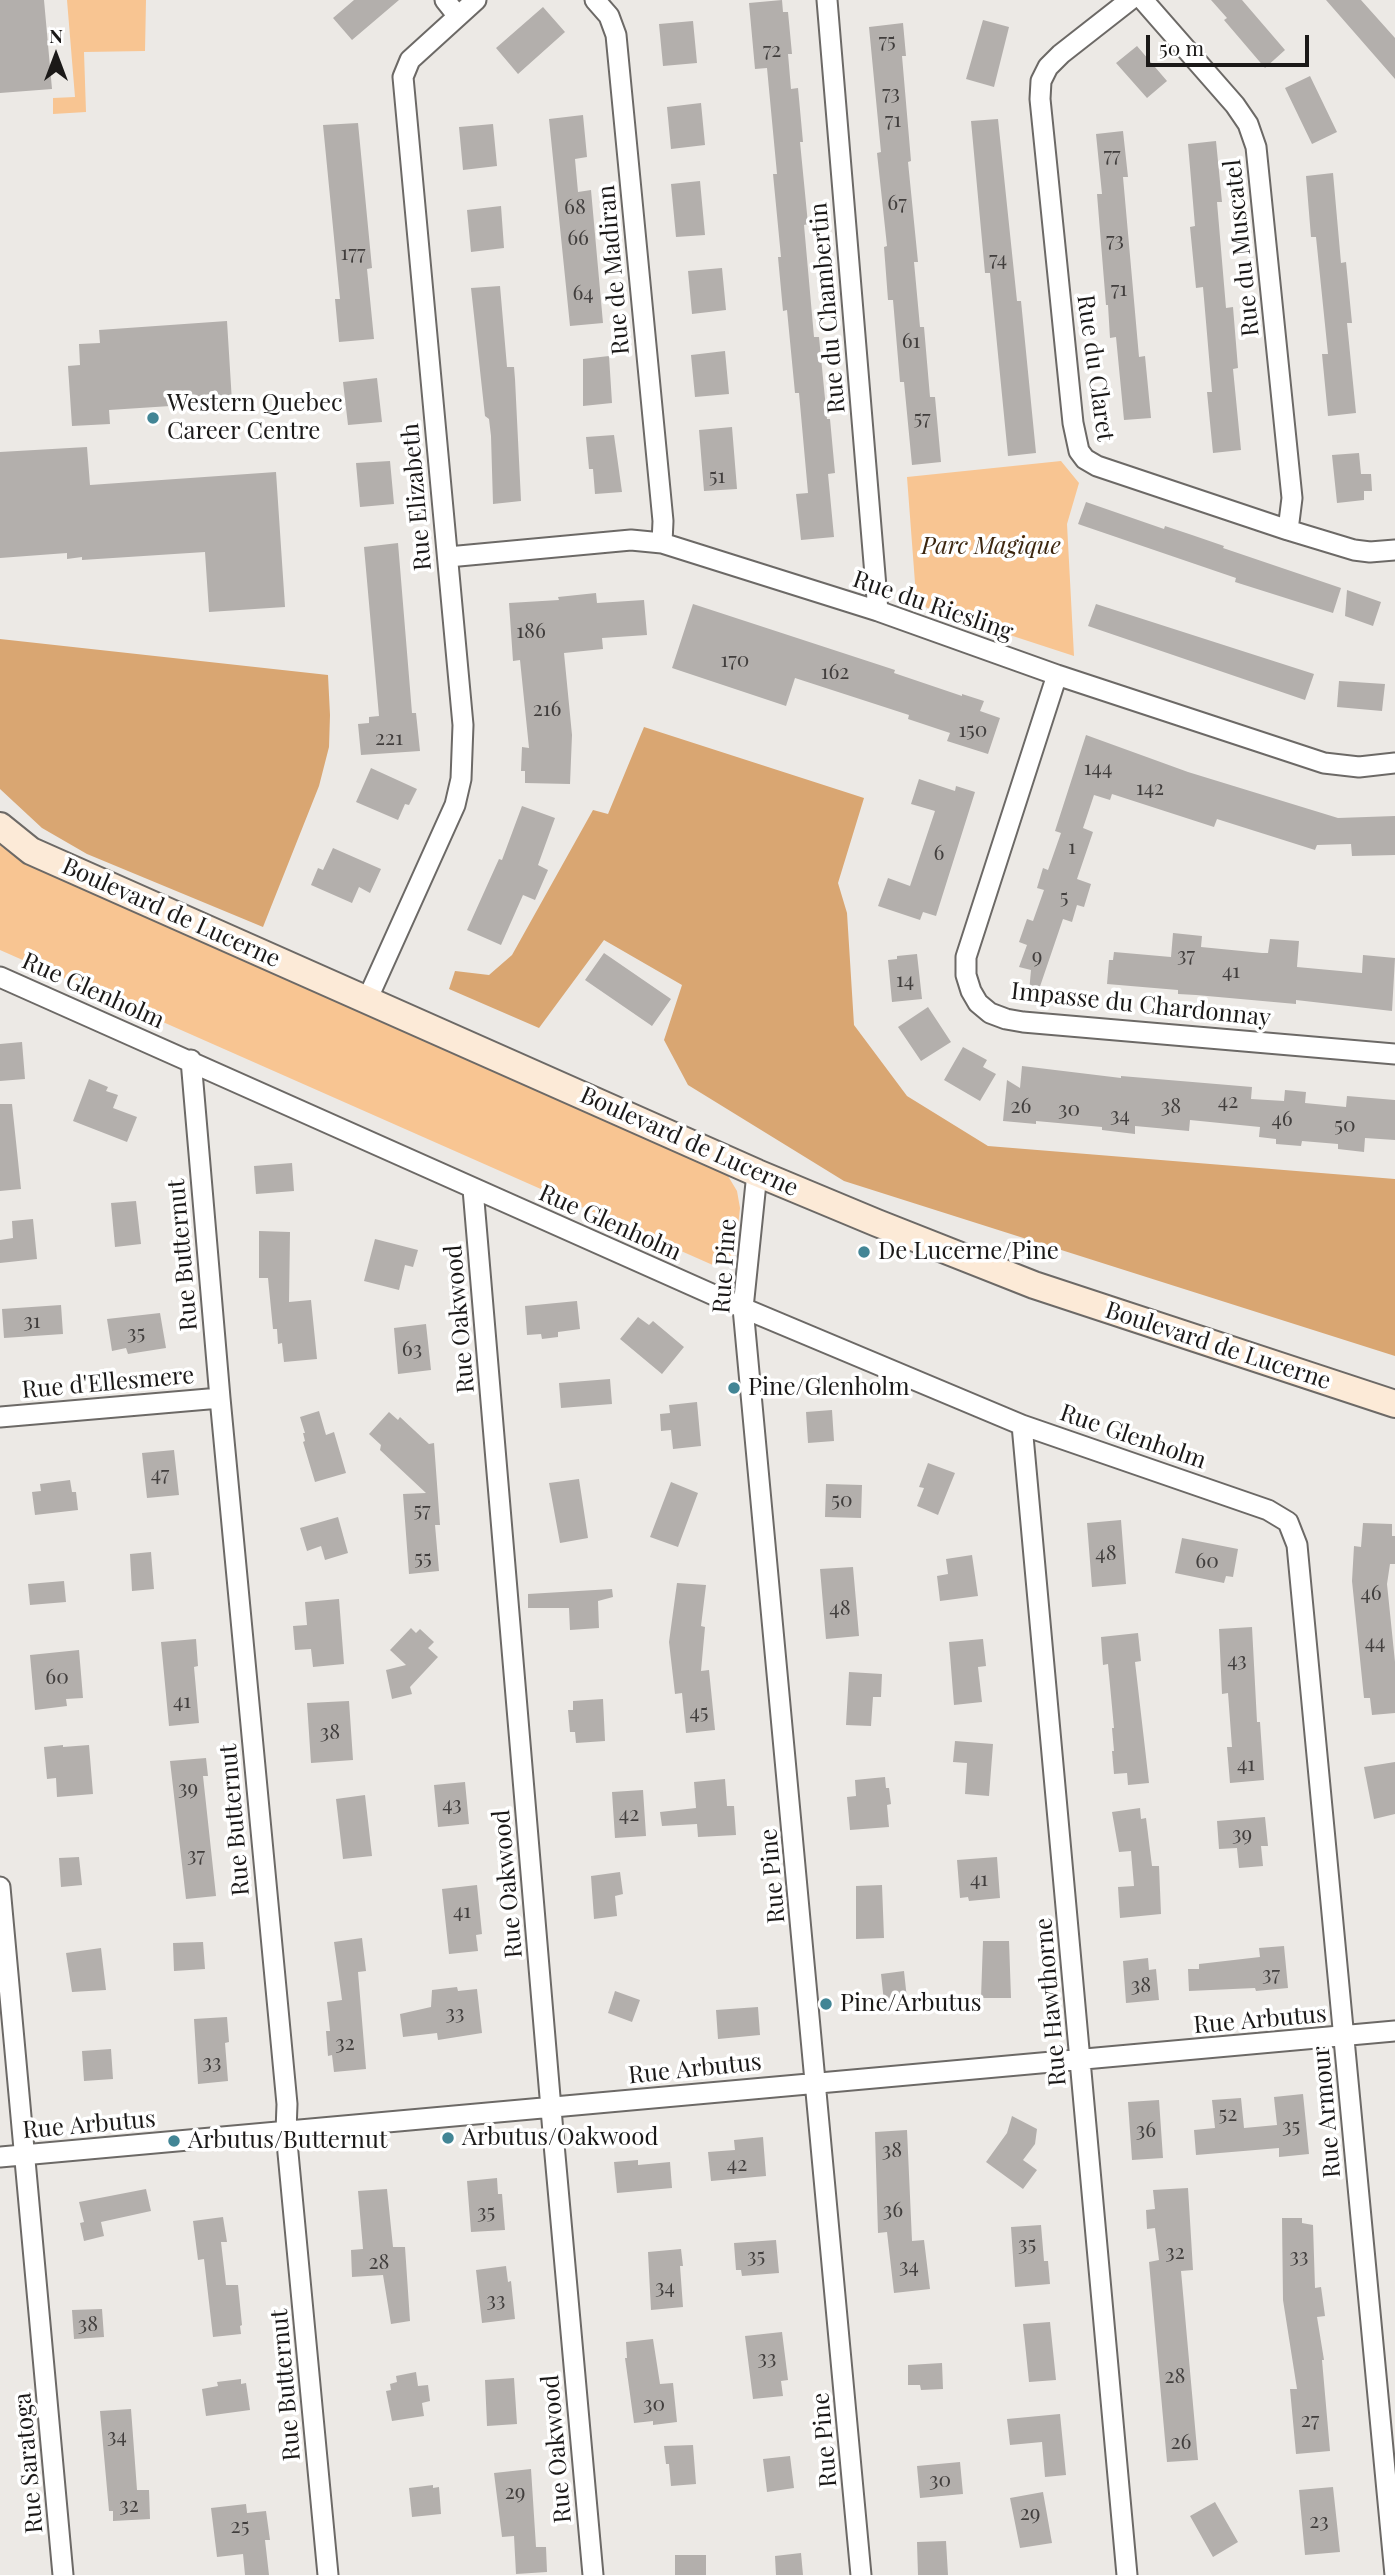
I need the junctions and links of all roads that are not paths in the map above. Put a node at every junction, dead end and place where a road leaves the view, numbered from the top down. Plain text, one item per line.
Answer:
1 (476, 0) edge
2 (595, 0) edge
3 (827, 0) edge
4 (1130, 0) edge
5 (1143, 0) edge
6 (451, 8) edge
7 (1288, 530) junction
8 (662, 543) junction
9 (1395, 550) edge
10 (448, 558) junction
11 (878, 611) junction
12 (1057, 675) junction
13 (1395, 763) edge
14 (0, 826) edge
15 (0, 838) edge
16 (31, 851) junction
17 (0, 977) edge
18 (367, 1000) junction
19 (1395, 1054) edge
20 (191, 1060) junction
21 (757, 1172) junction
22 (473, 1189) junction
23 (743, 1308) junction
24 (220, 1398) junction
25 (1395, 1404) edge
26 (0, 1417) edge
27 (1023, 1425) junction
28 (1287, 1522) joint
29 (0, 1887) edge
30 (1395, 2031) edge
31 (1345, 2036) junction
32 (1081, 2061) junction
33 (817, 2082) junction
34 (551, 2108) junction
35 (286, 2132) junction
36 (25, 2155) junction
37 (0, 2157) edge
38 (63, 2575) edge
39 (328, 2575) edge
40 (593, 2575) edge
41 (861, 2575) edge
42 (1127, 2575) edge
43 (1395, 2575) edge

1 - 6 street, Rue Elizabeth
2 - 8 street, Rue de Madiran
3 - 11 street, Rue du Chambertin
4 - 7 street, Rue du Claret
5 - 7 street, Rue du Muscatel
6 - 10 street, Rue Elizabeth
7 - 9 street, Rue du Claret
8 - 10 street, Rue du Riesling
8 - 11 street, Rue du Riesling
10 - 18 street, Rue Elizabeth
11 - 12 street, Rue du Riesling
12 - 13 street, Rue du Riesling
12 - 19 street, Impasse du Chardonnay
14 - 16 main road
15 - 16 street, Boulevard de Lucerne
16 - 18 main road, Boulevard de Lucerne
17 - 20 street, Rue Glenholm
18 - 21 main road, Boulevard de Lucerne
20 - 22 street, Rue Glenholm
20 - 24 street, Rue Butternut
21 - 23 street, Rue Pine
21 - 25 main road, Boulevard de Lucerne
22 - 23 street, Rue Glenholm
22 - 34 street, Rue Oakwood
23 - 27 street, Rue Glenholm
23 - 33 street, Rue Pine
24 - 26 street, Rue d'Ellesmere
24 - 35 street, Rue Butternut
27 - 28 street, Rue Glenholm
27 - 32 street, Rue Hawthorne
28 - 31 street, Rue Armour
29 - 36 street, Rue Saratoga
30 - 31 street, Rue Arbutus
31 - 32 street, Rue Arbutus
31 - 43 street, Rue Armour
32 - 33 street, Rue Arbutus
32 - 42 street, Rue Hawthorne
33 - 34 street, Rue Arbutus
33 - 41 street, Rue Pine
34 - 35 street, Rue Arbutus
34 - 40 street, Rue Oakwood
35 - 36 street, Rue Arbutus
35 - 39 street, Rue Butternut
36 - 37 street, Rue Arbutus
36 - 38 street, Rue Saratoga

